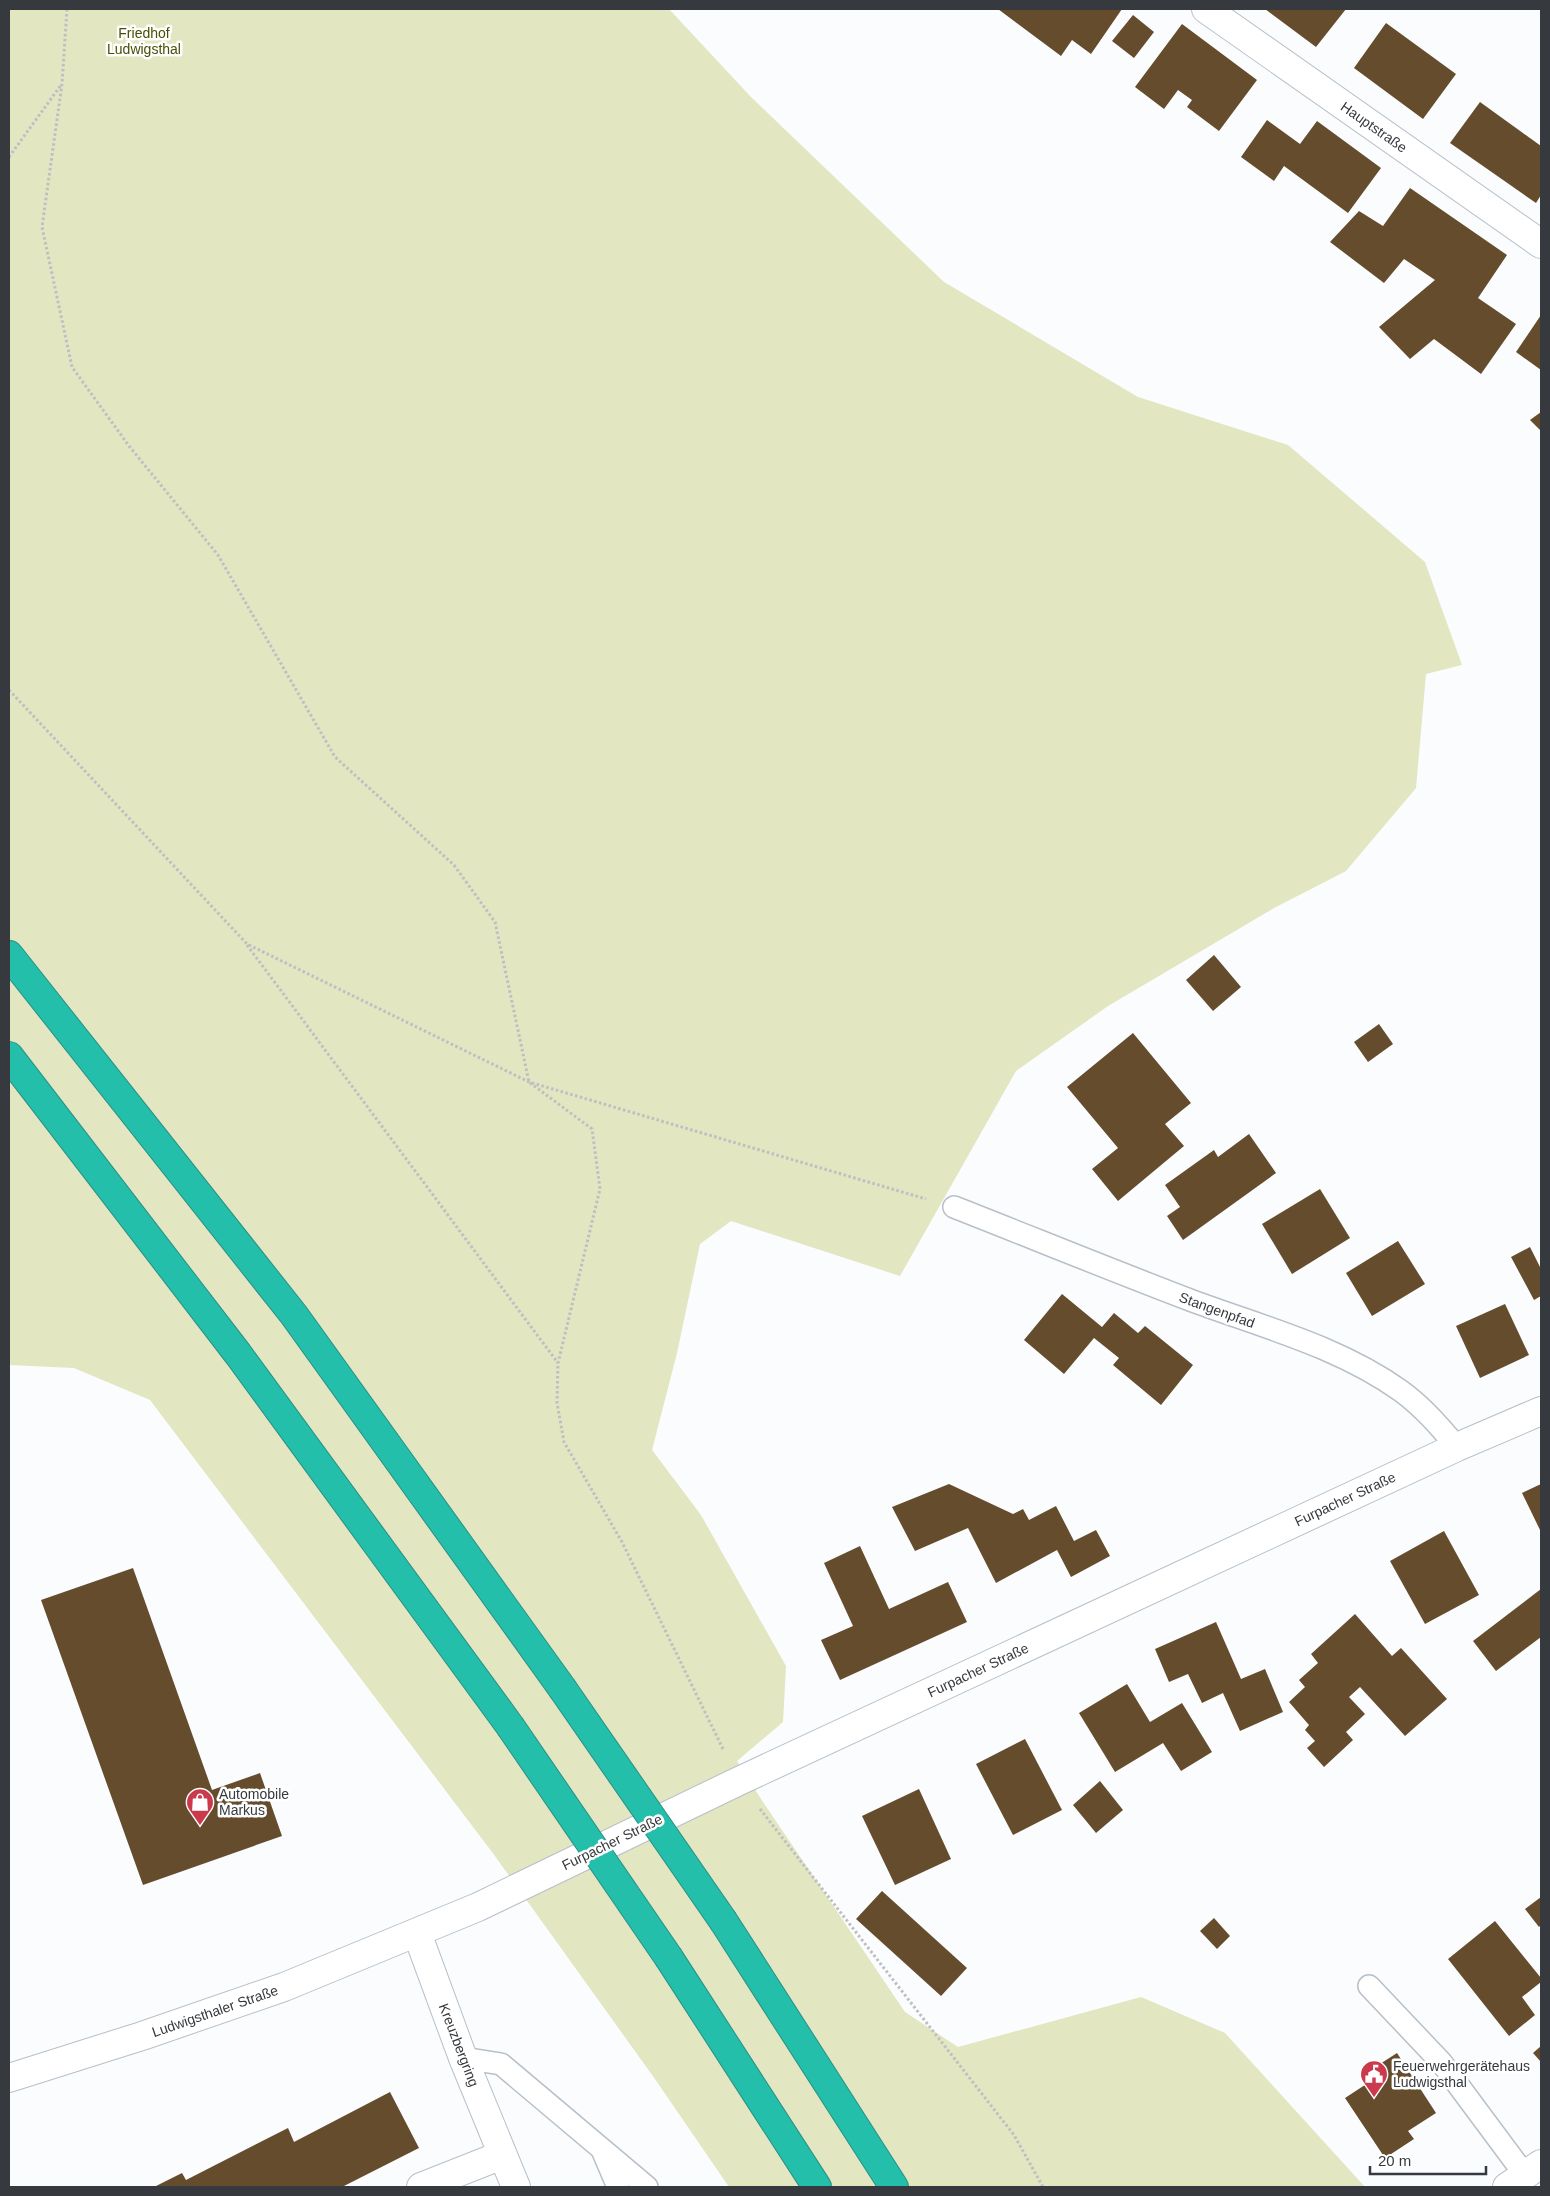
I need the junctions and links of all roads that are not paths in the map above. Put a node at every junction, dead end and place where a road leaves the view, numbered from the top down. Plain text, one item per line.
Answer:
1 (1206, 9) edge
2 (1541, 244) edge
3 (9, 955) edge
4 (9, 1056) edge
5 (954, 1207) road end
6 (1541, 1411) edge
7 (1457, 1447) junction
8 (417, 1933) junction
9 (1369, 1986) dead end
10 (463, 2058) junction
11 (9, 2078) edge
12 (602, 2150) junction
13 (502, 2155) junction
14 (1524, 2175) edge
15 (421, 2187) edge
16 (516, 2187) edge
17 (618, 2187) edge
18 (647, 2187) edge
19 (817, 2187) edge
20 (894, 2187) edge

1 - 2 street, Hauptstraße
3 - 20 highway, bridge
4 - 19 highway, bridge
5 - 7 lane, Stangenpfad
6 - 7 street, Furpacher Straße
7 - 8 street, Furpacher Straße
8 - 10 street, Kreuzbergring
8 - 11 street, Ludwigsthaler Straße
9 - 14 lane
10 - 12 lane
10 - 13 street, Kreuzbergring
12 - 17 lane
12 - 18 lane
13 - 15 street
13 - 16 street, Kreuzbergring

